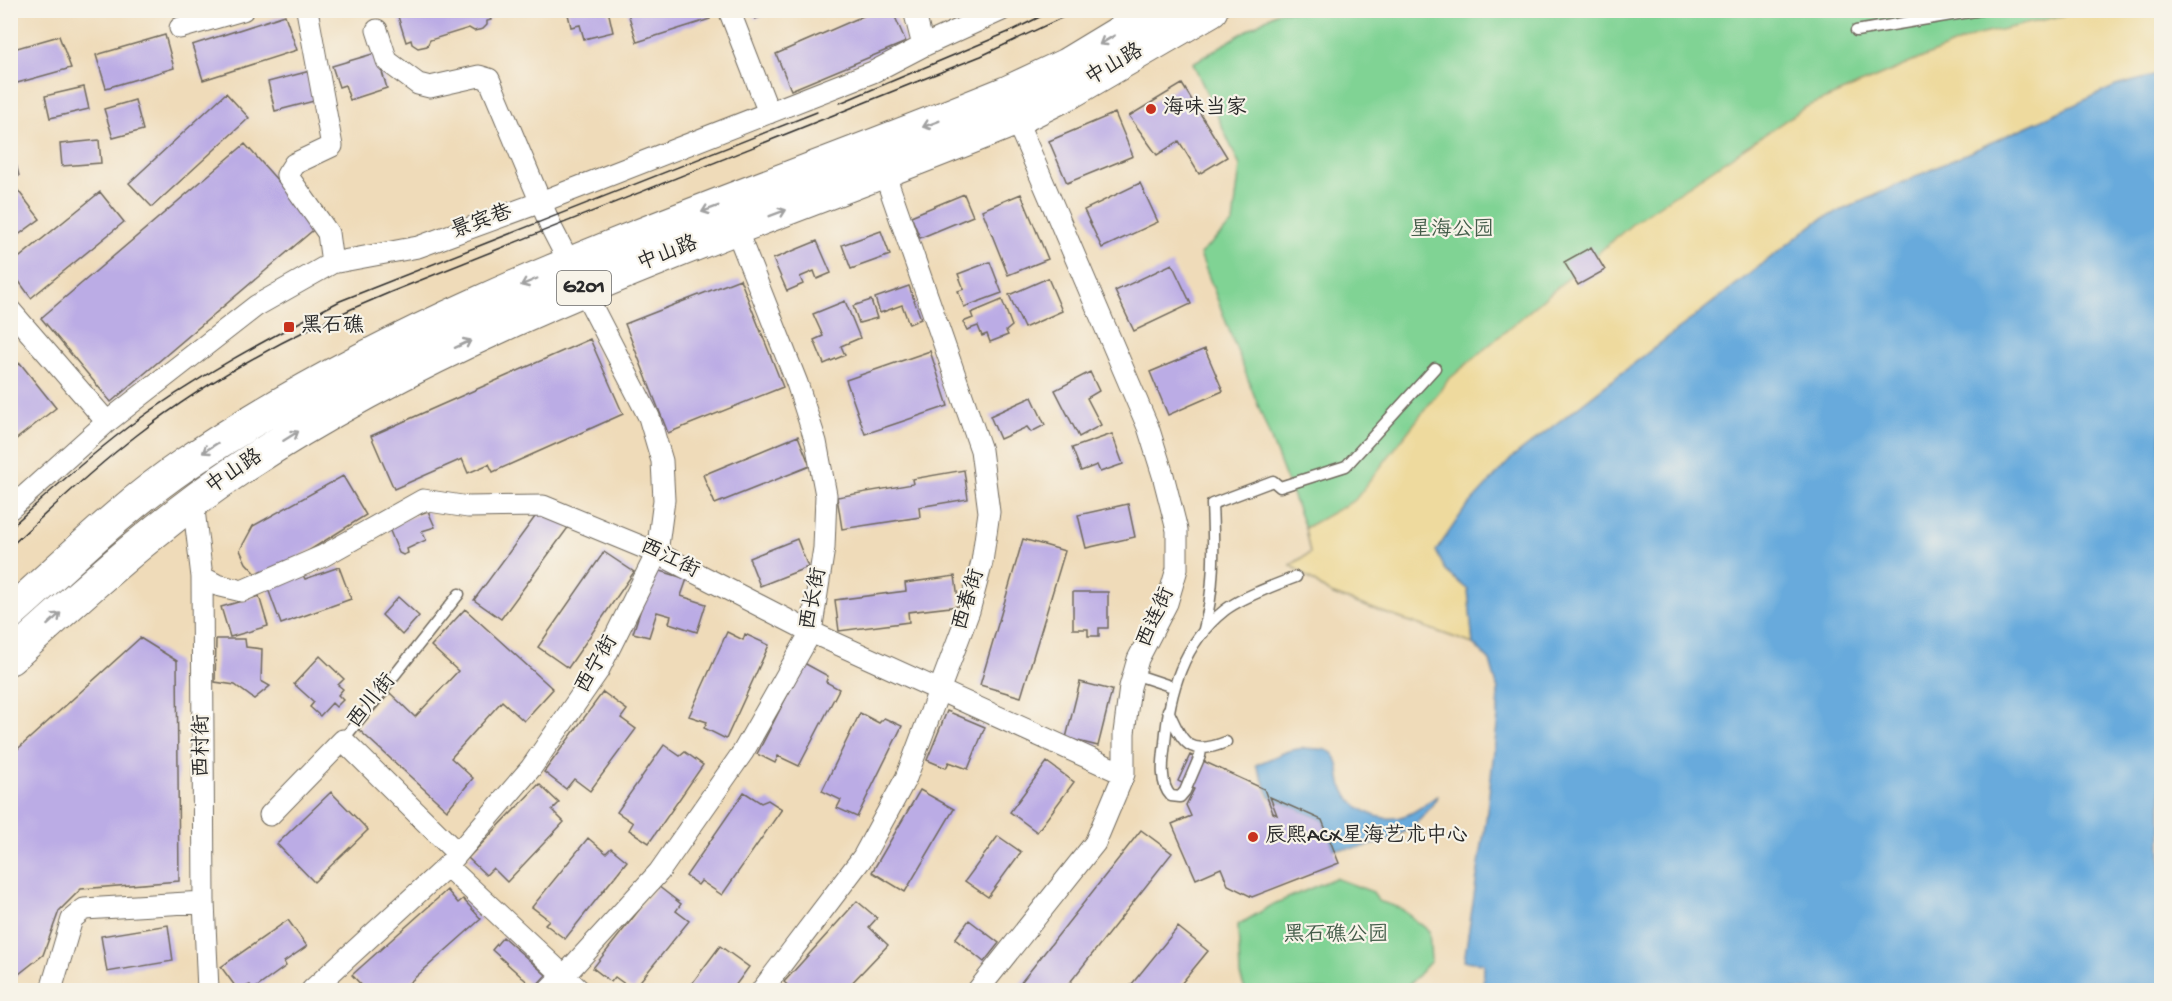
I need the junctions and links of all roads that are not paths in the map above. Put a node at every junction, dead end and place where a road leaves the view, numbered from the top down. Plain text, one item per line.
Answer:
1 (243, 10) edge
2 (307, 10) edge
3 (729, 10) edge
4 (914, 10) edge
5 (1002, 10) edge
6 (1157, 10) edge
7 (1211, 10) edge
8 (1981, 10) edge
9 (180, 28) dead end
10 (377, 30) dead end
11 (1856, 31) dead end
12 (923, 46) junction
13 (769, 112) junction
14 (1016, 120) junction
15 (884, 172) junction
16 (541, 202) junction
17 (736, 229) junction
18 (332, 263) junction
19 (577, 277) junction
20 (10, 310) edge
21 (1435, 368) dead end
22 (107, 422) junction
23 (193, 501) junction
24 (10, 509) edge
25 (657, 553) junction
26 (202, 577) junction
27 (1296, 578) dead end
28 (459, 594) dead end
29 (10, 613) edge
30 (811, 632) junction
31 (1203, 633) junction
32 (10, 658) edge
33 (1134, 674) junction
34 (1173, 687) junction
35 (939, 689) junction
36 (1167, 710) junction
37 (343, 740) junction
38 (1226, 742) dead end
39 (1201, 750) junction
40 (1124, 774) junction
41 (270, 815) dead end
42 (452, 859) junction
43 (204, 902) junction
44 (564, 986) edge
45 (51, 990) edge
46 (208, 990) edge
47 (312, 990) edge
48 (762, 990) edge
49 (978, 990) edge

1 - 9 street
2 - 18 street
3 - 13 street
4 - 12 street
5 - 12 street, 景宾巷
6 -> 19 highway, 中山路 / G201
7 - 14 highway, 中山路 / G201
8 - 11 lane
10 - 16 street, 西宁街
12 - 13 street, 景宾巷
13 - 16 street, 景宾巷
14 - 15 highway, 中山路 / G201
14 - 33 street, 西连街
17 -> 15 highway, 中山路 / G201
15 - 35 street, 西春街
16 - 18 street, 景宾巷
16 - 19 street, 西宁街
17 - 19 highway, 中山路 / G201
17 - 30 street, 西长街
18 - 22 street, 景宾巷
23 -> 19 highway, 中山路 / G201
19 - 25 street, 西宁街
19 -> 29 highway, 中山路 / G201
20 - 22 street
21 - 31 lane
22 - 24 street, 景宾巷
23 - 26 street, 西村街
32 -> 23 highway, 中山路 / G201
25 - 26 street, 西江街
25 - 30 street, 西江街
25 - 42 street, 西宁街
26 - 43 street, 西村街
27 - 31 lane
28 - 37 lane, 西川街
30 - 35 street, 西江街
30 - 44 street, 西长街
31 - 34 lane
33 - 34 lane
33 - 40 street, 西连街
34 - 36 lane
35 - 40 street, 西江街
35 - 48 street, 西春街
36 - 39 lane
36 - 39 lane
37 - 41 street
37 - 42 street, 西川街
38 - 39 lane
40 - 49 street, 西连街
42 - 44 street, 西川街
42 - 47 street, 西宁街
43 - 45 street
43 - 46 street, 西村街

